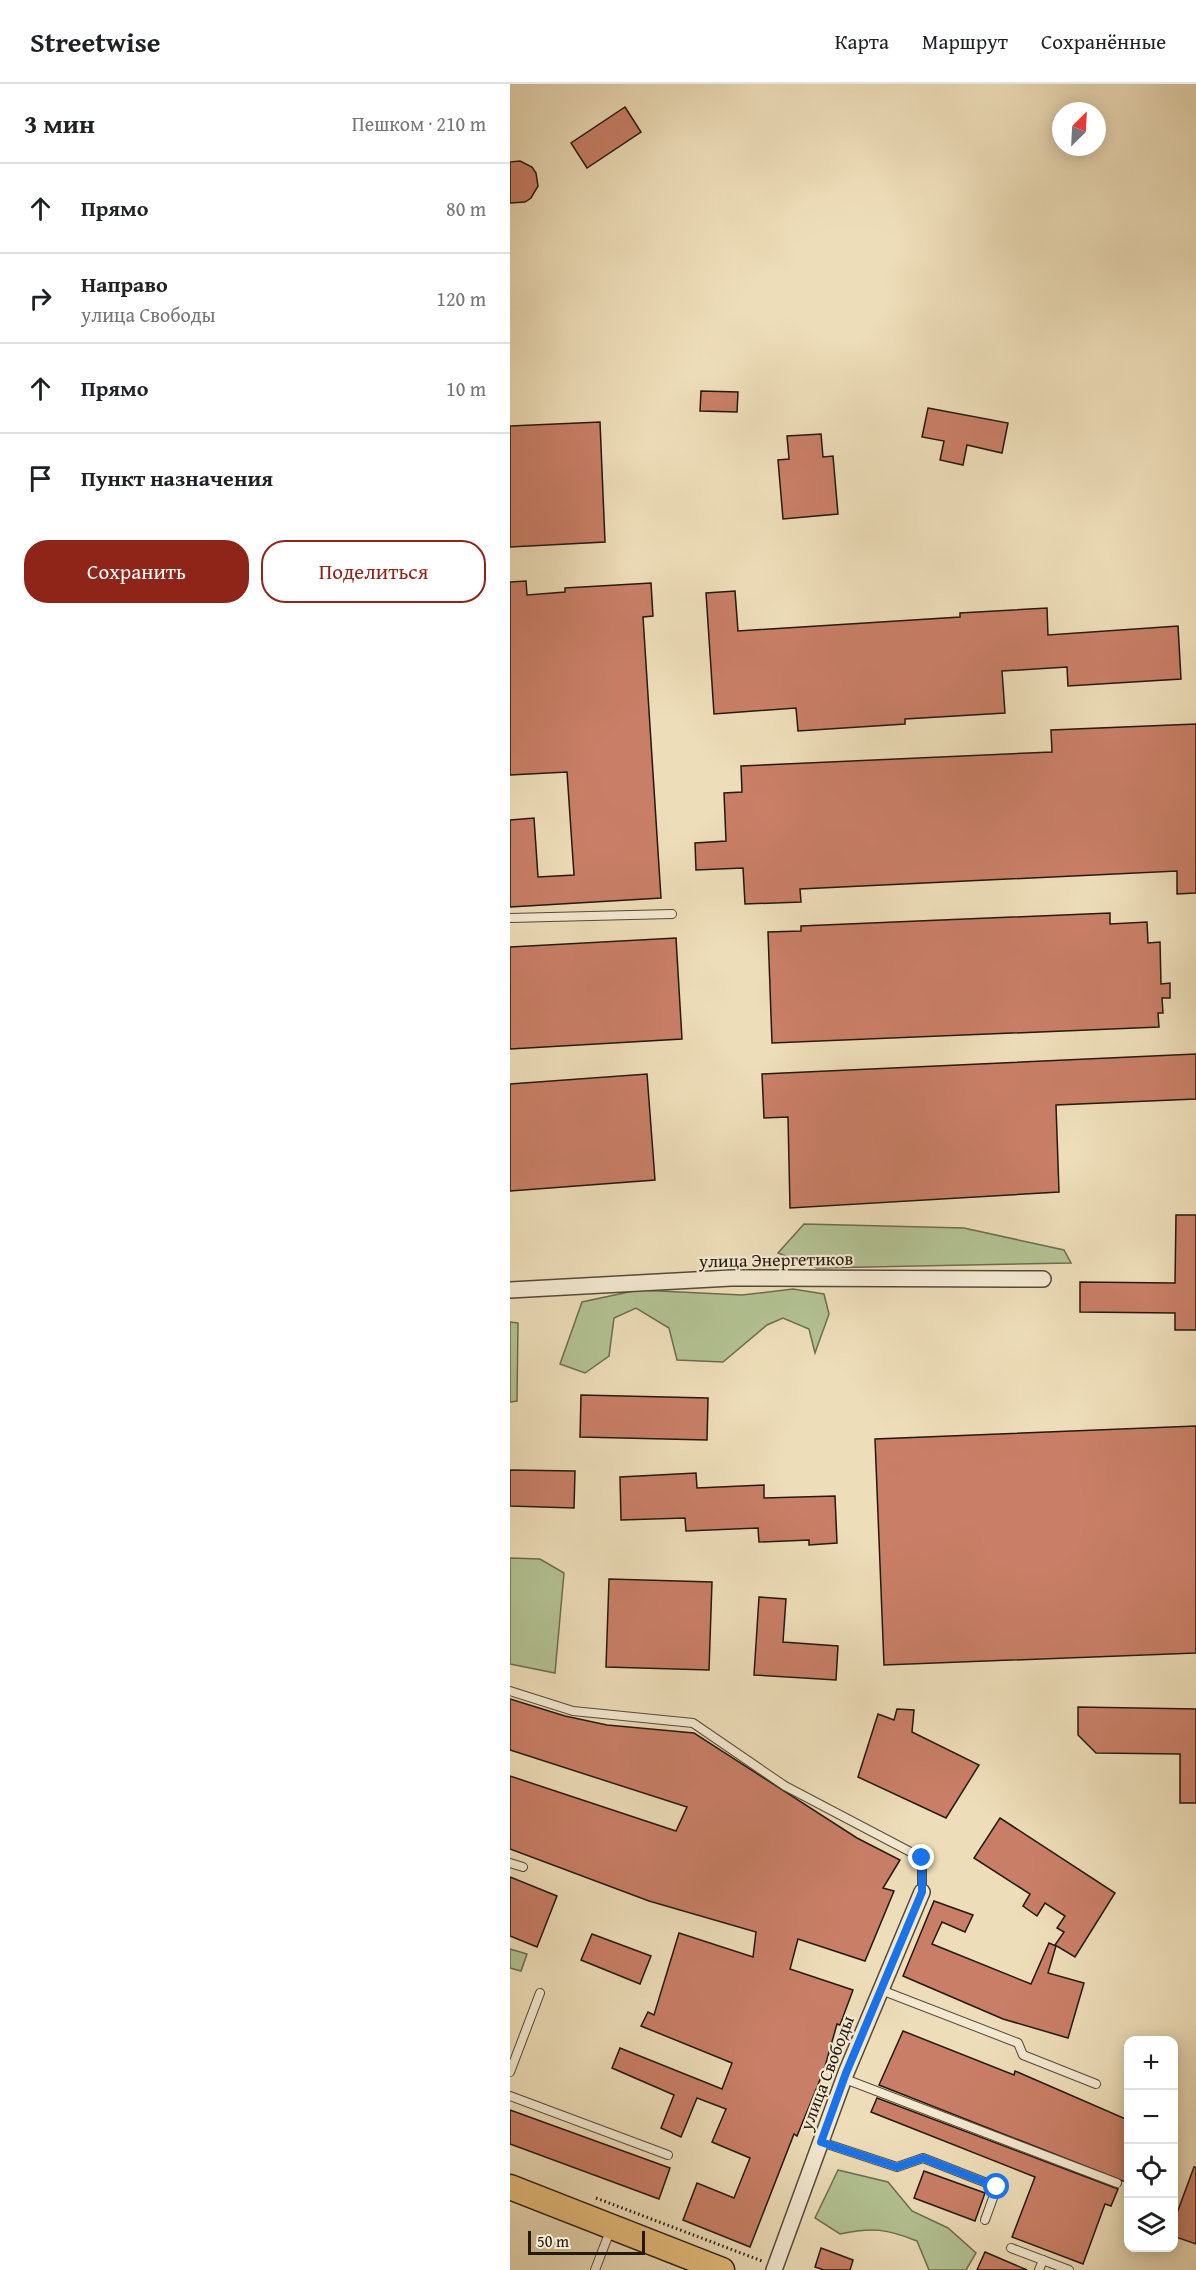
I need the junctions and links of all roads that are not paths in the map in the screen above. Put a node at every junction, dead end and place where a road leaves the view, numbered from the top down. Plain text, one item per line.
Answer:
1 (672, 914) dead end
2 (510, 918) edge
3 (1043, 1279) dead end
4 (510, 1290) edge
5 (510, 1691) edge
6 (510, 1863) edge
7 (523, 1867) dead end
8 (922, 1892) joint
9 (881, 1990) junction
10 (540, 1993) dead end
11 (510, 2072) edge
12 (845, 2079) junction
13 (1096, 2084) dead end
14 (510, 2096) edge
15 (821, 2142) junction
16 (668, 2155) dead end
17 (1117, 2183) dead end
18 (510, 2187) edge
19 (985, 2220) dead end
20 (611, 2226) junction
21 (1011, 2248) dead end
22 (1043, 2260) junction
23 (696, 2265) edge
24 (595, 2270) edge
25 (722, 2270) edge
26 (774, 2270) edge
27 (1039, 2270) edge
28 (1069, 2270) edge

1 - 2 lane
3 - 4 street, улица Энергетиков
5 - 8 lane
6 - 7 lane
8 - 9 street, улица Свободы
9 - 12 street, улица Свободы
9 - 13 lane
10 - 11 lane
12 - 15 street, улица Свободы
12 - 17 lane
14 - 16 lane
15 - 19 lane
15 - 26 street, улица Свободы
18 - 20 main road
20 - 23 main road
20 - 24 lane
21 - 22 lane
22 - 27 lane
22 - 28 lane
23 - 25 main road

